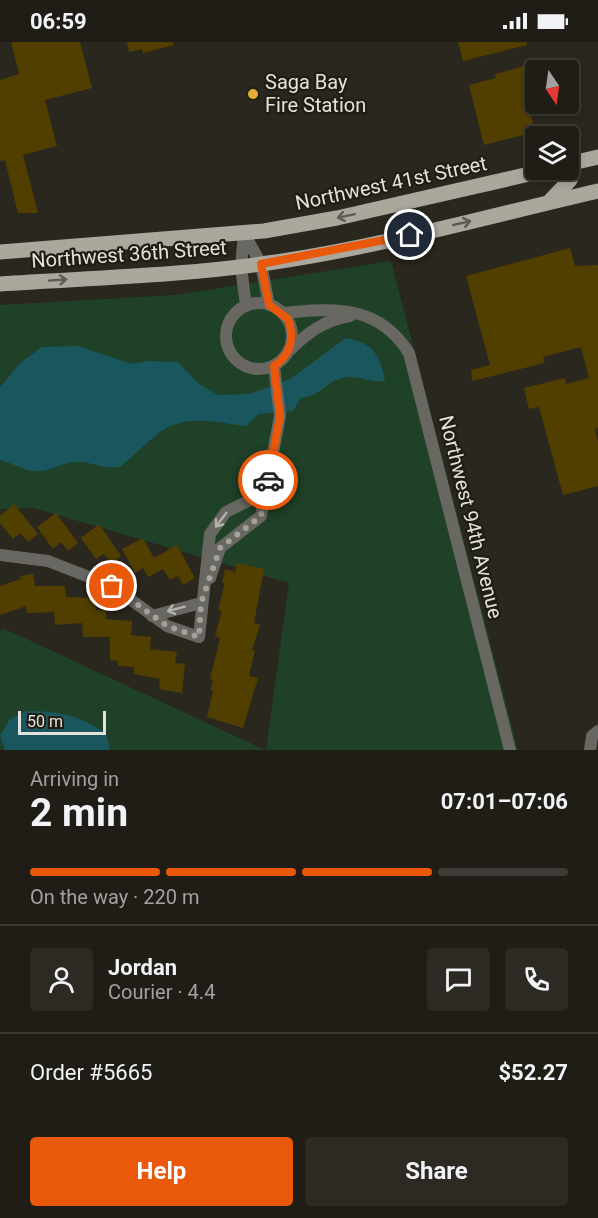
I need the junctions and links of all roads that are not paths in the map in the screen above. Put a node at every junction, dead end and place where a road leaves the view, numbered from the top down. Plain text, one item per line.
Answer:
1 (598, 158) edge
2 (579, 162) edge
3 (525, 175) edge
4 (570, 180) edge
5 (598, 191) edge
6 (549, 202) junction
7 (403, 203) junction
8 (244, 233) junction
9 (410, 235) junction
10 (0, 252) edge
11 (261, 264) junction
12 (241, 267) junction
13 (0, 284) edge
14 (269, 305) junction
15 (246, 306) junction
16 (283, 313) junction
17 (363, 314) junction
18 (289, 351) junction
19 (274, 366) junction
20 (267, 486) junction
21 (0, 555) edge
22 (201, 603) junction
23 (152, 616) junction
24 (510, 750) edge

1 - 2 main road
3 - 7 main road, Northwest 41st Street
4 - 6 main road
5 - 6 main road
9 -> 6 main road
7 -> 8 main road, Northwest 41st Street
7 - 9 main road
8 - 10 main road, Northwest 36th Street
8 - 11 street
8 - 12 street
9 - 11 main road
11 - 12 main road, Northwest 36th Street
11 - 14 street
13 -> 12 main road, Northwest 36th Street
12 - 15 street
14 - 15 street
14 - 16 street
15 - 19 street
16 - 17 street, Northwest 94th Avenue
16 - 18 street
17 - 18 street
17 - 24 street, Northwest 94th Avenue
18 - 19 street
19 - 20 street
20 - 22 street
20 -> 22 street
21 - 23 street
22 -> 23 street
22 - 23 street

